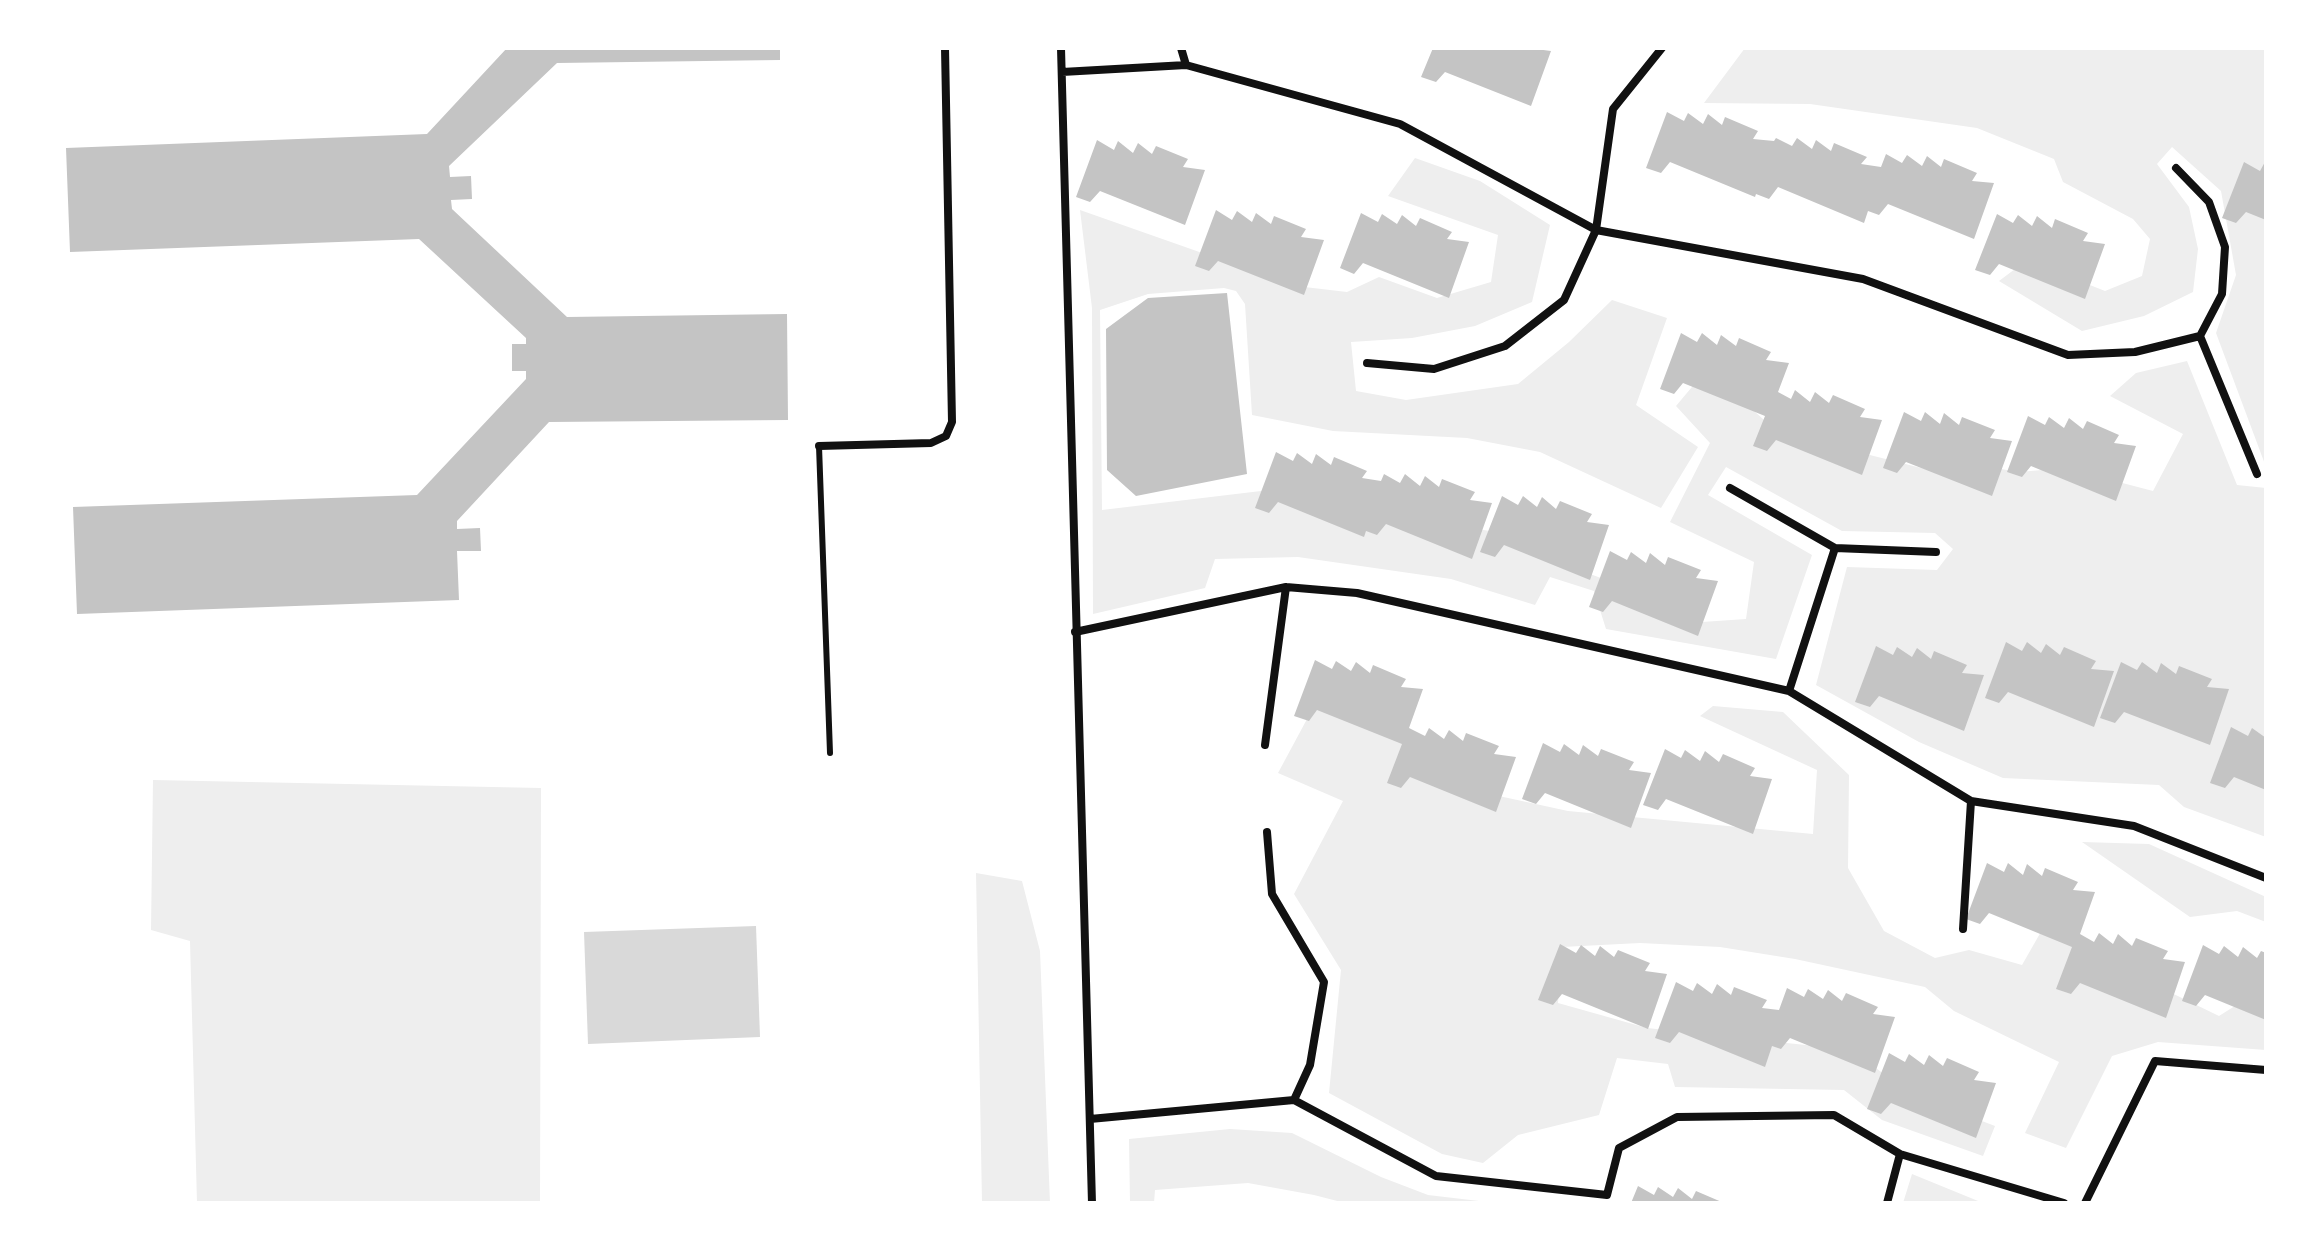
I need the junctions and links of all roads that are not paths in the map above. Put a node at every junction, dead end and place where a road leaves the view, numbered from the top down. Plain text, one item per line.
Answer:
1 (945, 48) edge
2 (1061, 48) edge
3 (1181, 48) edge
4 (1662, 48) edge
5 (1186, 65) junction
6 (1062, 72) junction
7 (2176, 168) dead end
8 (1596, 230) junction
9 (2200, 336) junction
10 (1367, 363) dead end
11 (819, 446) joint
12 (2257, 474) dead end
13 (1730, 488) dead end
14 (1835, 548) junction
15 (1936, 552) dead end
16 (1286, 587) junction
17 (1075, 632) junction
18 (1789, 691) junction
19 (1265, 745) dead end
20 (830, 753) dead end
21 (1971, 801) junction
22 (1267, 832) dead end
23 (2266, 878) edge
24 (1963, 929) dead end
25 (2266, 1070) edge
26 (1294, 1100) junction
27 (1090, 1119) junction
28 (1900, 1154) junction
29 (1606, 1199) edge
30 (1092, 1203) edge
31 (1887, 1203) edge
32 (2064, 1203) edge
33 (2085, 1203) edge

1 - 11 street
2 - 6 street
3 - 5 street
4 - 8 street
5 - 6 street
5 - 8 street
6 - 17 street
7 - 9 street
8 - 9 street
8 - 10 street
9 - 12 street
11 - 20 lane
13 - 14 street
14 - 15 street
14 - 18 street
16 - 17 street
16 - 18 street
16 - 19 street
17 - 27 street
18 - 21 street
21 - 23 street
21 - 24 street
22 - 26 street
25 - 33 street
26 - 27 street
26 - 29 street
27 - 30 street
28 - 29 street
28 - 31 street
28 - 32 street

